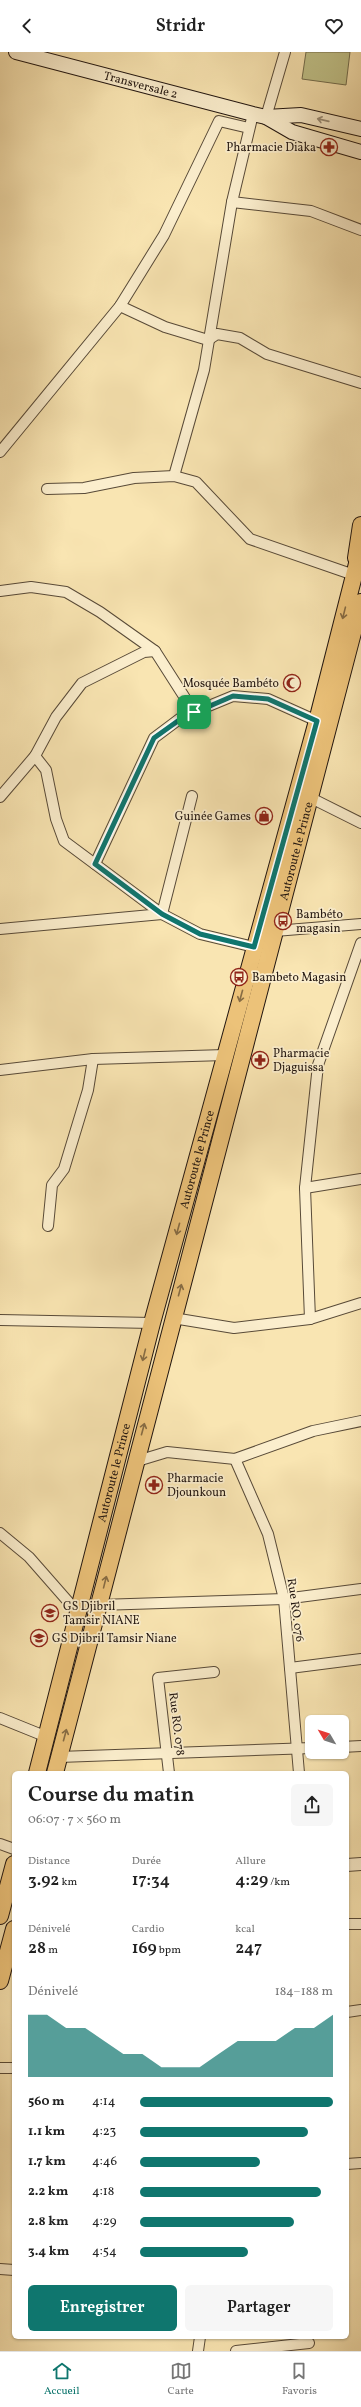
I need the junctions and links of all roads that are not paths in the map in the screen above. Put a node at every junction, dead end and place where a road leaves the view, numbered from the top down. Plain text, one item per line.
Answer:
1 (16, 52) edge
2 (285, 52) edge
3 (259, 116) junction
4 (249, 128) junction
5 (361, 129) edge
6 (361, 142) edge
7 (361, 152) edge
8 (232, 202) junction
9 (361, 230) edge
10 (120, 306) junction
11 (208, 340) junction
12 (361, 383) edge
13 (0, 452) edge
14 (174, 476) junction
15 (47, 489) dead end
16 (361, 525) edge
17 (361, 548) edge
18 (354, 576) junction
19 (0, 591) edge
20 (361, 602) edge
21 (155, 651) junction
22 (194, 712) junction
23 (317, 721) junction
24 (35, 756) junction
25 (0, 796) edge
26 (192, 796) dead end
27 (311, 798) junction
28 (361, 823) edge
29 (95, 864) junction
30 (162, 914) junction
31 (361, 924) edge
32 (0, 930) edge
33 (275, 931) junction
34 (361, 943) edge
35 (254, 947) junction
36 (225, 1055) junction
37 (93, 1059) junction
38 (0, 1070) edge
39 (361, 1179) edge
40 (304, 1188) junction
41 (48, 1226) dead end
42 (361, 1303) edge
43 (173, 1318) junction
44 (310, 1319) junction
45 (0, 1320) edge
46 (152, 1323) junction
47 (361, 1421) edge
48 (235, 1459) junction
49 (134, 1462) junction
50 (0, 1533) edge
51 (361, 1588) edge
52 (284, 1599) junction
53 (99, 1605) junction
54 (79, 1614) junction
55 (361, 1659) edge
56 (290, 1668) junction
57 (214, 1672) dead end
58 (0, 1718) edge
59 (47, 1737) junction
60 (361, 1746) edge
61 (349, 1747) edge
62 (305, 1748) edge
63 (297, 1749) junction
64 (168, 1754) junction
65 (59, 1757) junction
66 (38, 1771) edge
67 (56, 1771) edge
68 (169, 1771) edge
69 (299, 1771) edge
70 (0, 1844) edge
71 (12, 1848) edge
72 (361, 1864) edge
73 (349, 1865) edge
74 (12, 1871) edge
75 (0, 1916) edge
76 (349, 1924) edge
77 (361, 1924) edge
78 (12, 1942) edge
79 (9, 1963) edge
80 (0, 1981) edge
81 (361, 2010) edge
82 (349, 2012) edge
83 (361, 2163) edge
84 (349, 2164) edge
85 (0, 2269) edge
86 (12, 2270) edge
87 (200, 2339) edge
88 (309, 2343) dead end
89 (198, 2351) edge
90 (236, 2351) edge

1 - 3 main road, Transversale 2
2 - 3 street
3 - 4 street
5 -> 3 main road, Transversale 2
3 - 6 main road
3 - 7 main road, Transversale 2
4 - 8 street
4 - 10 street
8 - 9 street
8 - 11 street
10 - 11 street
10 - 13 street
11 - 12 street
11 - 14 street
14 - 15 street
14 - 18 street
16 - 18 main road
17 - 18 main road, Autoroute le Prince
18 -> 23 main road, Autoroute le Prince
19 - 21 street
20 - 27 main road, Autoroute le Prince
21 - 22 street
21 - 24 street
22 - 23 street
22 - 29 street
23 - 35 main road, Autoroute le Prince
24 - 25 street
24 - 29 street
26 - 30 street
27 - 28 street
27 - 33 main road, Autoroute le Prince
29 - 30 street
30 - 32 street
30 - 35 street
31 - 33 street
43 -> 33 main road, Autoroute le Prince
34 - 40 street
35 -> 36 main road, Autoroute le Prince
36 - 37 street
36 -> 46 main road, Autoroute le Prince
37 - 38 street
37 - 41 street
39 - 40 street
40 - 44 street
42 - 44 street
43 - 44 street
49 -> 43 main road, Autoroute le Prince
45 - 46 street
46 -> 54 main road, Autoroute le Prince
47 - 48 street
48 - 49 street
48 - 52 street, Rue RO. 076
53 -> 49 main road, Autoroute le Prince
50 - 54 street
51 - 52 street
52 - 53 street
52 - 56 street, Rue RO. 076
65 -> 53 main road, Autoroute le Prince
54 - 59 main road, Autoroute le Prince
55 - 56 street
56 - 63 street, Rue RO. 076
57 - 64 street, Rue RO. 078
58 - 59 street
59 - 66 main road, Autoroute le Prince
60 - 61 street
62 - 63 street
63 - 64 street
63 - 69 street, Rue RO. 076
64 - 65 street
64 - 68 street, Rue RO. 078
65 - 67 main road, Autoroute le Prince
70 - 71 street
72 - 73 street
74 - 75 main road
76 - 77 street
78 - 79 main road
79 - 80 main road
81 - 82 street
83 - 84 street
85 - 86 street
87 - 89 street
88 - 90 street

